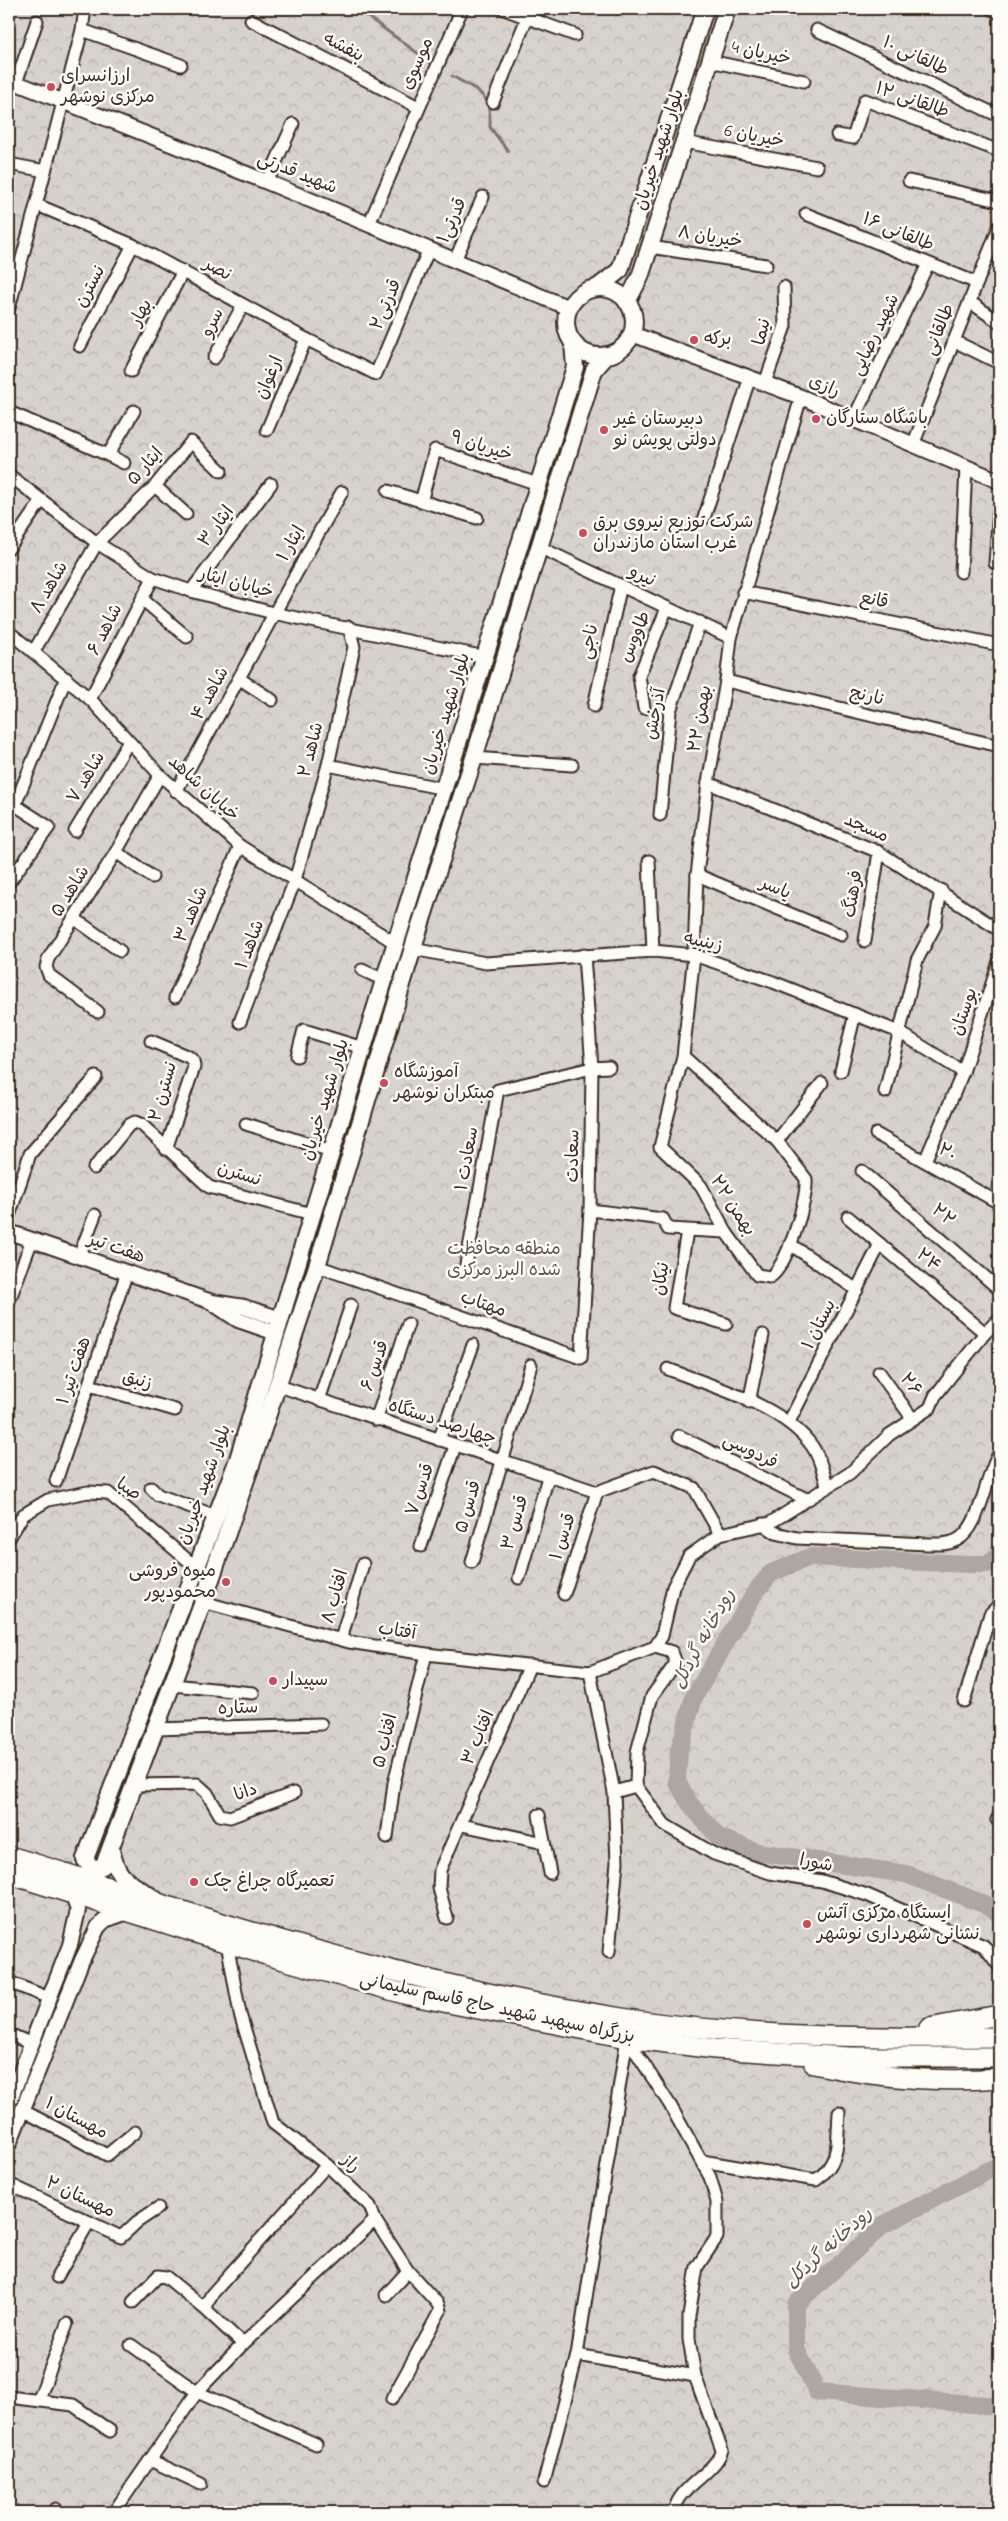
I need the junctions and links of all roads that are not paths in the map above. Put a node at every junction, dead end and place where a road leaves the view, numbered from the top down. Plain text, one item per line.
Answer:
1 (85, 9) edge
2 (462, 9) edge
3 (504, 9) edge
4 (705, 9) edge
5 (727, 9) edge
6 (992, 9) edge
7 (999, 13) edge
8 (527, 18) junction
9 (252, 20) dead end
10 (36, 21) dead end
11 (82, 30) junction
12 (817, 30) dead end
13 (575, 35) dead end
14 (710, 61) junction
15 (180, 65) dead end
16 (804, 81) dead end
17 (12, 82) edge
18 (64, 102) junction
19 (493, 102) dead end
20 (418, 107) junction
21 (999, 116) edge
22 (293, 124) dead end
23 (837, 135) dead end
24 (684, 142) junction
25 (999, 151) edge
26 (9, 164) edge
27 (817, 167) dead end
28 (45, 171) junction
29 (909, 180) dead end
30 (267, 182) junction
31 (483, 196) dead end
32 (999, 201) edge
33 (37, 205) junction
34 (806, 214) dead end
35 (369, 224) junction
36 (998, 234) edge
37 (133, 244) junction
38 (650, 246) junction
39 (429, 249) junction
40 (455, 260) junction
41 (928, 264) junction
42 (766, 265) dead end
43 (183, 271) junction
44 (977, 283) junction
45 (12, 286) edge
46 (784, 287) dead end
47 (597, 288) junction
48 (627, 302) junction
49 (970, 302) junction
50 (243, 305) junction
51 (9, 308) edge
52 (569, 308) junction
53 (999, 322) edge
54 (632, 334) junction
55 (306, 339) junction
56 (954, 341) junction
57 (573, 343) junction
58 (80, 346) dead end
59 (607, 356) junction
60 (214, 358) dead end
61 (999, 363) edge
62 (131, 371) dead end
63 (376, 374) joint
64 (750, 377) junction
65 (765, 383) junction
66 (801, 397) junction
67 (134, 411) dead end
68 (9, 412) edge
69 (853, 420) junction
70 (268, 430) dead end
71 (913, 445) junction
72 (108, 455) junction
73 (124, 463) dead end
74 (966, 467) junction
75 (221, 471) dead end
76 (9, 475) edge
77 (999, 481) edge
78 (271, 484) dead end
79 (538, 484) junction
80 (154, 486) junction
81 (342, 492) dead end
82 (388, 492) dead end
83 (40, 501) junction
84 (421, 502) junction
85 (999, 510) edge
86 (186, 514) dead end
87 (477, 518) dead end
88 (704, 518) dead end
89 (97, 543) junction
90 (539, 547) junction
91 (9, 548) edge
92 (995, 563) dead end
93 (961, 572) dead end
94 (154, 578) junction
95 (620, 585) junction
96 (191, 590) junction
97 (742, 592) junction
98 (142, 599) junction
99 (667, 608) junction
100 (273, 613) junction
101 (700, 622) junction
102 (349, 627) junction
103 (9, 634) edge
104 (187, 637) dead end
105 (731, 638) junction
106 (999, 645) edge
107 (34, 651) junction
108 (485, 657) junction
109 (66, 678) junction
110 (240, 679) junction
111 (726, 681) junction
112 (90, 700) junction
113 (272, 700) dead end
114 (594, 706) dead end
115 (644, 708) dead end
116 (128, 743) junction
117 (999, 746) edge
118 (474, 758) junction
119 (328, 765) junction
120 (572, 765) dead end
121 (160, 775) junction
122 (708, 783) junction
123 (445, 789) junction
124 (176, 791) junction
125 (660, 815) dead end
126 (75, 831) dead end
127 (240, 846) junction
128 (116, 852) junction
129 (878, 852) junction
130 (650, 861) dead end
131 (697, 875) junction
132 (152, 877) dead end
133 (294, 880) junction
134 (9, 882) edge
135 (941, 890) junction
136 (75, 919) junction
137 (999, 930) edge
138 (841, 935) dead end
139 (865, 941) dead end
140 (397, 944) junction
141 (412, 949) junction
142 (120, 951) dead end
143 (653, 952) junction
144 (584, 955) junction
145 (694, 955) junction
146 (999, 962) edge
147 (362, 970) dead end
148 (384, 980) junction
149 (176, 997) dead end
150 (98, 1012) dead end
151 (854, 1014) junction
152 (240, 1022) dead end
153 (899, 1032) junction
154 (150, 1042) dead end
155 (363, 1048) junction
156 (298, 1056) dead end
157 (683, 1056) junction
158 (609, 1067) dead end
159 (592, 1068) junction
160 (841, 1071) dead end
161 (963, 1072) junction
162 (96, 1077) dead end
163 (822, 1083) dead end
164 (885, 1092) dead end
165 (246, 1124) dead end
166 (876, 1134) dead end
167 (777, 1141) junction
168 (166, 1149) junction
169 (331, 1151) junction
170 (925, 1161) junction
171 (94, 1168) dead end
172 (862, 1172) dead end
173 (999, 1203) edge
174 (590, 1210) junction
175 (312, 1214) junction
176 (95, 1215) dead end
177 (9, 1216) edge
178 (848, 1216) dead end
179 (9, 1232) edge
180 (687, 1232) junction
181 (726, 1232) junction
182 (32, 1240) junction
183 (790, 1244) junction
184 (880, 1244) junction
185 (79, 1256) junction
186 (316, 1266) junction
187 (465, 1270) dead end
188 (127, 1272) junction
189 (999, 1289) edge
190 (857, 1290) junction
191 (9, 1301) edge
192 (351, 1305) dead end
193 (999, 1319) edge
194 (408, 1324) dead end
195 (726, 1324) dead end
196 (278, 1326) junction
197 (295, 1331) junction
198 (985, 1333) junction
199 (763, 1335) dead end
200 (473, 1344) dead end
201 (581, 1358) joint
202 (531, 1365) dead end
203 (668, 1369) dead end
204 (879, 1372) dead end
205 (89, 1385) junction
206 (276, 1385) junction
207 (319, 1400) junction
208 (749, 1402) junction
209 (175, 1410) dead end
210 (912, 1418) junction
211 (376, 1420) junction
212 (789, 1422) junction
213 (679, 1436) dead end
214 (439, 1440) junction
215 (455, 1446) junction
216 (999, 1454) edge
217 (501, 1461) junction
218 (548, 1477) junction
219 (56, 1481) dead end
220 (828, 1485) junction
221 (151, 1488) dead end
222 (598, 1492) junction
223 (806, 1499) junction
224 (216, 1516) junction
225 (763, 1524) junction
226 (720, 1534) junction
227 (9, 1538) edge
228 (421, 1546) dead end
229 (472, 1562) dead end
230 (364, 1564) dead end
231 (196, 1568) junction
232 (519, 1578) dead end
233 (564, 1594) dead end
234 (204, 1602) junction
235 (999, 1605) edge
236 (342, 1640) junction
237 (655, 1647) junction
238 (426, 1654) junction
239 (530, 1665) junction
240 (590, 1672) junction
241 (173, 1685) junction
242 (253, 1694) dead end
243 (964, 1701) dead end
244 (321, 1724) dead end
245 (156, 1729) junction
246 (135, 1785) junction
247 (636, 1786) junction
248 (614, 1792) junction
249 (294, 1793) dead end
250 (539, 1815) dead end
251 (462, 1825) junction
252 (388, 1837) dead end
253 (544, 1844) junction
254 (111, 1848) junction
255 (9, 1856) edge
256 (85, 1860) junction
257 (60, 1871) junction
258 (550, 1873) dead end
259 (9, 1874) edge
260 (72, 1894) junction
261 (164, 1905) junction
262 (128, 1912) junction
263 (447, 1918) dead end
264 (227, 1943) junction
265 (609, 1952) dead end
266 (67, 1954) junction
267 (82, 1960) junction
268 (999, 1966) edge
269 (9, 1982) edge
270 (49, 1998) junction
271 (999, 2015) edge
272 (9, 2034) edge
273 (999, 2037) edge
274 (627, 2038) junction
275 (852, 2038) junction
276 (32, 2044) junction
277 (757, 2052) junction
278 (999, 2057) edge
279 (999, 2078) edge
280 (9, 2099) edge
281 (22, 2110) junction
282 (839, 2113) dead end
283 (135, 2132) dead end
284 (9, 2144) edge
285 (702, 2161) junction
286 (327, 2166) junction
287 (9, 2184) edge
288 (158, 2208) dead end
289 (375, 2220) junction
290 (89, 2222) junction
291 (408, 2271) junction
292 (57, 2277) dead end
293 (386, 2295) dead end
294 (133, 2302) dead end
295 (204, 2308) junction
296 (67, 2324) dead end
297 (244, 2344) junction
298 (131, 2345) dead end
299 (577, 2355) junction
300 (696, 2376) junction
301 (196, 2392) junction
302 (9, 2397) edge
303 (39, 2399) junction
304 (392, 2399) dead end
305 (110, 2431) dead end
306 (316, 2444) dead end
307 (150, 2460) junction
308 (544, 2482) dead end
309 (201, 2484) dead end
310 (114, 2512) edge
311 (674, 2512) edge

1 - 11 street
2 - 20 street, موسوی
3 - 8 street
4 - 47 main road, بلوار شهید خیریان
5 - 14 main road, بلوار شهید خیریان
6 - 7 street
8 - 13 street
8 - 19 street
9 - 20 street, بنفشه
10 - 17 street
11 - 15 street
11 - 18 street
12 - 21 street, طالقانی ۱۰
14 - 16 street, خیریان 4
14 - 24 main road, بلوار شهید خیریان
17 - 18 street, شهید قدرتی
18 - 28 street
18 - 30 street, شهید قدرتی
20 - 35 street, موسوی
22 - 30 street
23 - 25 street, طالقانی ۱۲
24 - 27 street, خیریان 6
24 - 38 main road, بلوار شهید خیریان
26 - 28 street
28 - 33 street
29 - 32 street
30 - 35 street, شهید قدرتی
31 - 40 street, قدرتی۱
33 - 37 street, نصر
33 - 45 street
34 - 41 street, طالقانی ۱۶
35 - 39 street, شهید قدرتی
36 - 44 street, طالقانی
37 - 43 street, نصر
37 - 58 street, نسترن
38 - 42 street, خیریان ۸
38 - 48 main road, بلوار شهید خیریان
39 - 40 street, شهید قدرتی
39 - 63 street, قدرتی۲
40 - 52 street, شهید قدرتی
41 - 44 street, طالقانی ۱۶
41 - 69 street, شهید رضایی
43 - 50 street, نصر
43 - 62 street, بهار
44 - 49 street, طالقانی
45 - 51 street
46 - 65 street, نیما
47 - 48 main road
47 - 52 main road
48 - 54 main road
49 - 53 street
49 - 56 street, طالقانی
50 - 55 street, نصر
50 - 60 street, سرو
52 - 57 main road
54 - 59 main road
54 - 64 street, رازی
55 - 63 street, نصر
55 - 70 street, ارغوان
56 - 61 street
56 - 71 street, طالقانی
57 - 59 main road
57 - 79 main road, بلوار شهید خیریان
59 - 90 main road, بلوار شهید خیریان
64 - 65 street, رازی
64 - 88 street
65 - 66 street, رازی
66 - 69 street, رازی
66 - 97 street, ۲۲ بهمن
67 - 72 street
68 - 72 street
69 - 71 street, رازی
71 - 74 street, رازی
72 - 73 street
74 - 77 street, رازی
74 - 93 street
75 - 80 street, ایثار ۵
76 - 83 street, خیابان ایثار
78 - 96 street, ایثار ۳
79 - 84 street, خیریان ۹
79 - 108 main road, بلوار شهید خیریان
80 - 86 street
80 - 89 street, ایثار ۵
81 - 100 street, ایثار ۱
82 - 84 street
83 - 89 street, خیابان ایثار
83 - 91 street
84 - 87 street
85 - 92 street
89 - 94 street, خیابان ایثار
89 - 107 street, شاهد ۸
90 - 95 street, نیرو
90 - 118 main road, بلوار شهید خیریان
94 - 96 street, خیابان ایثار
94 - 98 street, شاهد ۶
95 - 99 street, نیرو
95 - 114 street, ناجی
96 - 100 street, خیابان ایثار
97 - 105 street, ۲۲ بهمن
97 - 106 street, قانع
98 - 104 street
98 - 112 street, شاهد ۶
99 - 101 street, نیرو
99 - 115 street, طاووس
100 - 102 street, خیابان ایثار
100 - 110 street, شاهد ۴
101 - 105 street, نیرو
101 - 125 street, آذرخش
102 - 108 street, خیابان ایثار
102 - 119 street, شاهد ۲
103 - 107 street, خیابان شاهد
105 - 111 street, ۲۲ بهمن
107 - 109 street, خیابان شاهد
108 - 123 main road, بلوار شهید خیریان
109 - 112 street, خیابان شاهد
109 - 134 street
110 - 113 street
110 - 124 street, شاهد ۴
111 - 117 street, نارنج
111 - 122 street, ۲۲ بهمن
112 - 116 street, خیابان شاهد
116 - 121 street, خیابان شاهد
116 - 126 street, شاهد ۷
118 - 120 street
118 - 141 main road, بلوار شهید خیریان
119 - 123 street
119 - 133 street, شاهد ۲
121 - 124 street, خیابان شاهد
121 - 128 street, شاهد ۵
122 - 129 street, مسجد
122 - 131 street, ۲۲ بهمن
123 - 140 main road, بلوار شهید خیریان
124 - 127 street, خیابان شاهد
127 - 133 street, خیابان شاهد
127 - 149 street, شاهد ۳
128 - 132 street
128 - 136 street, شاهد ۵
129 - 135 street, مسجد
129 - 139 street, فرهنگ
130 - 143 street
131 - 138 street, یاسر
131 - 145 street, ۲۲ بهمن
133 - 140 street, خیابان شاهد
133 - 152 street, شاهد ۱
135 - 137 street, مسجد
135 - 153 street
136 - 142 street
136 - 150 street, شاهد ۵
140 - 141 main road
140 - 148 main road, بلوار شهید خیریان
141 - 144 street, زینبیه
141 - 186 main road, بلوار شهید خیریان
143 - 144 street, زینبیه
143 - 145 street, زینبیه
144 - 159 street, سعادت
145 - 151 street, زینبیه
145 - 157 street, ۲۲ بهمن
146 - 161 street, بوستان
147 - 148 street
148 - 155 main road, بلوار شهید خیریان
151 - 153 street, زینبیه
151 - 160 street
153 - 161 street, زینبیه
153 - 164 street
154 - 168 street, نسترن ۲
155 - 156 street
155 - 169 main road, بلوار شهید خیریان
157 - 167 street, ۲۲ بهمن
157 - 181 street, ۲۲ بهمن
158 - 159 street
159 - 174 street, سعادت
159 - 187 street, سعادت ۱
161 - 170 street, بوستان
162 - 177 street
163 - 167 street
165 - 169 street
166 - 170 street, ۲۰
167 - 183 street, ۲۲ بهمن
168 - 171 street, نسترن
168 - 175 street, نسترن
169 - 175 main road, بلوار شهید خیریان
170 - 173 street, ۲۰
172 - 189 street, ۲۲
174 - 180 street
174 - 201 street, سعادت
175 - 196 main road, بلوار شهید خیریان
176 - 185 street
178 - 184 street, ۲۴
179 - 182 street, هفت تیر
180 - 181 street
180 - 195 street, نیکان
181 - 183 street, ۲۲ بهمن
182 - 185 street, هفت تیر
182 - 191 street
183 - 190 street
184 - 190 street, بستان ۱
184 - 198 street, ۲۴
185 - 188 street, هفت تیر
186 - 197 main road, بلوار شهید خیریان
186 - 201 street, مهتاب
188 - 196 street, هفت تیر
188 - 205 street, هفت تیر ۱
190 - 212 street, بستان ۱
192 - 207 street
193 - 198 street
194 - 211 street, قدس ۶
196 - 197 main road
196 - 224 main road, بلوار شهید خیریان
197 - 206 main road, بلوار شهید خیریان
198 - 210 street
199 - 208 street
200 - 214 street
202 - 217 street, قدس ۵
203 - 208 street
204 - 210 street, ۲۶
205 - 209 street, زنبق
205 - 219 street, هفت تیر ۱
206 - 207 street, چهارصد دستگاه
206 - 234 main road, بلوار شهید خیریان
207 - 211 street, چهارصد دستگاه
208 - 212 street
210 - 220 street
211 - 214 street, چهارصد دستگاه
212 - 220 street
213 - 223 street, فردوسی
214 - 215 street, چهارصد دستگاه
215 - 217 street, چهارصد دستگاه
215 - 228 street, قدس ۷
216 - 225 street
217 - 218 street, چهارصد دستگاه
217 - 229 street, قدس ۵
218 - 222 street, چهارصد دستگاه
218 - 232 street, قدس ۳
220 - 223 street
221 - 224 street
222 - 226 street
222 - 233 street, قدس ۱
223 - 225 street
224 - 231 main road, بلوار شهید خیریان
225 - 226 street
226 - 237 street
227 - 231 street, صبا
230 - 236 street, افتاب ۸
231 - 256 main road, بلوار شهید خیریان
234 - 236 street, آفتاب
234 - 241 main road, بلوار شهید خیریان
235 - 243 street
236 - 238 street, آفتاب
237 - 240 street
237 - 247 street
238 - 239 street, آفتاب
238 - 252 street, افتاب ۵
239 - 240 street, آفتاب
239 - 251 street, افتاب ۳
240 - 248 street
241 - 242 street
241 - 245 main road, بلوار شهید خیریان
244 - 245 street, ستاره
245 - 246 main road, بلوار شهید خیریان
246 - 249 street, دانا
246 - 254 main road, بلوار شهید خیریان
247 - 248 street
247 - 268 street, شورا
248 - 265 street
250 - 253 street
251 - 253 street
251 - 263 street, افتاب ۳
253 - 258 street
254 - 256 main road, بلوار شهید خیریان
254 - 261 main road
255 - 257 highway, بزرگراه سپهبد شهید حاج قاسم سلیمانی
256 - 257 main road
257 - 261 highway, بزرگراه سپهبد شهید حاج قاسم سلیمانی
259 - 260 highway, بزرگراه سپهبد شهید حاج قاسم سلیمانی
260 - 262 highway, بزرگراه سپهبد شهید حاج قاسم سلیمانی
260 - 266 street
261 - 275 highway, بزرگراه سپهبد شهید حاج قاسم سلیمانی
262 - 264 highway, بزرگراه سپهبد شهید حاج قاسم سلیمانی
262 - 267 street
264 - 274 highway, بزرگراه سپهبد شهید حاج قاسم سلیمانی
264 - 286 street, راز
266 - 267 street
266 - 270 street
267 - 281 street
269 - 270 street
270 - 276 street
271 - 275 highway
272 - 276 street
273 - 275 highway, بزرگراه سپهبد شهید حاج قاسم سلیمانی
274 - 277 highway, بزرگراه سپهبد شهید حاج قاسم سلیمانی
274 - 285 street
274 - 299 street
276 - 280 street
277 - 278 highway, بزرگراه سپهبد شهید حاج قاسم سلیمانی
277 - 279 highway
281 - 283 street, مهستان ۱
281 - 284 street
282 - 285 street
285 - 300 street
286 - 289 street, راز
286 - 295 street
287 - 290 street, مهستان ۲
288 - 290 street, مهستان ۲
289 - 291 street, راز
289 - 297 street
290 - 292 street
291 - 293 street
291 - 304 street, راز
294 - 295 street
295 - 297 street
296 - 303 street
297 - 301 street
298 - 301 street
299 - 300 street
299 - 308 street
300 - 311 street
301 - 306 street
301 - 307 street
302 - 303 street
303 - 305 street
307 - 309 street
307 - 310 street

